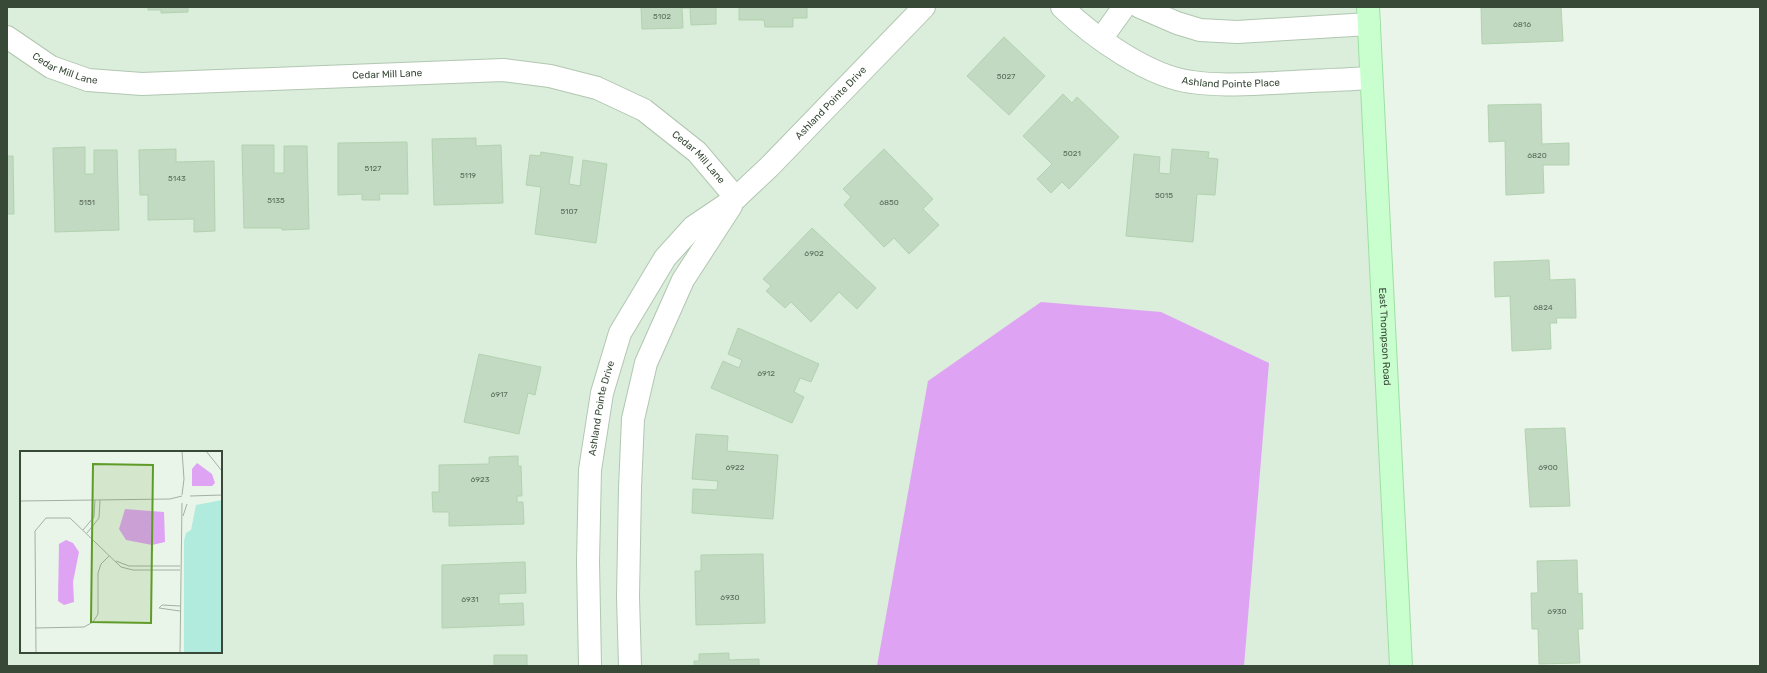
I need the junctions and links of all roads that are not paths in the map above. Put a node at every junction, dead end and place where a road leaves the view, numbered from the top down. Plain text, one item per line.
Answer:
1 (924, 7) edge
2 (1062, 7) edge
3 (1124, 7) edge
4 (1140, 7) edge
5 (1368, 15) edge
6 (7, 37) edge
7 (1101, 39) junction
8 (1371, 78) junction
9 (736, 198) junction
10 (590, 666) edge
11 (630, 666) edge
12 (1401, 666) edge

1 - 9 street, Ashland Pointe Drive
2 - 7 street, Ashland Pointe Place
3 - 7 street
4 - 5 street
5 - 8 main road, East Thompson Road
6 - 9 street, Cedar Mill Lane
7 - 8 street, Ashland Pointe Place
8 - 12 main road, East Thompson Road
9 - 10 street, Ashland Pointe Drive
9 - 11 street, Ashland Pointe Drive

